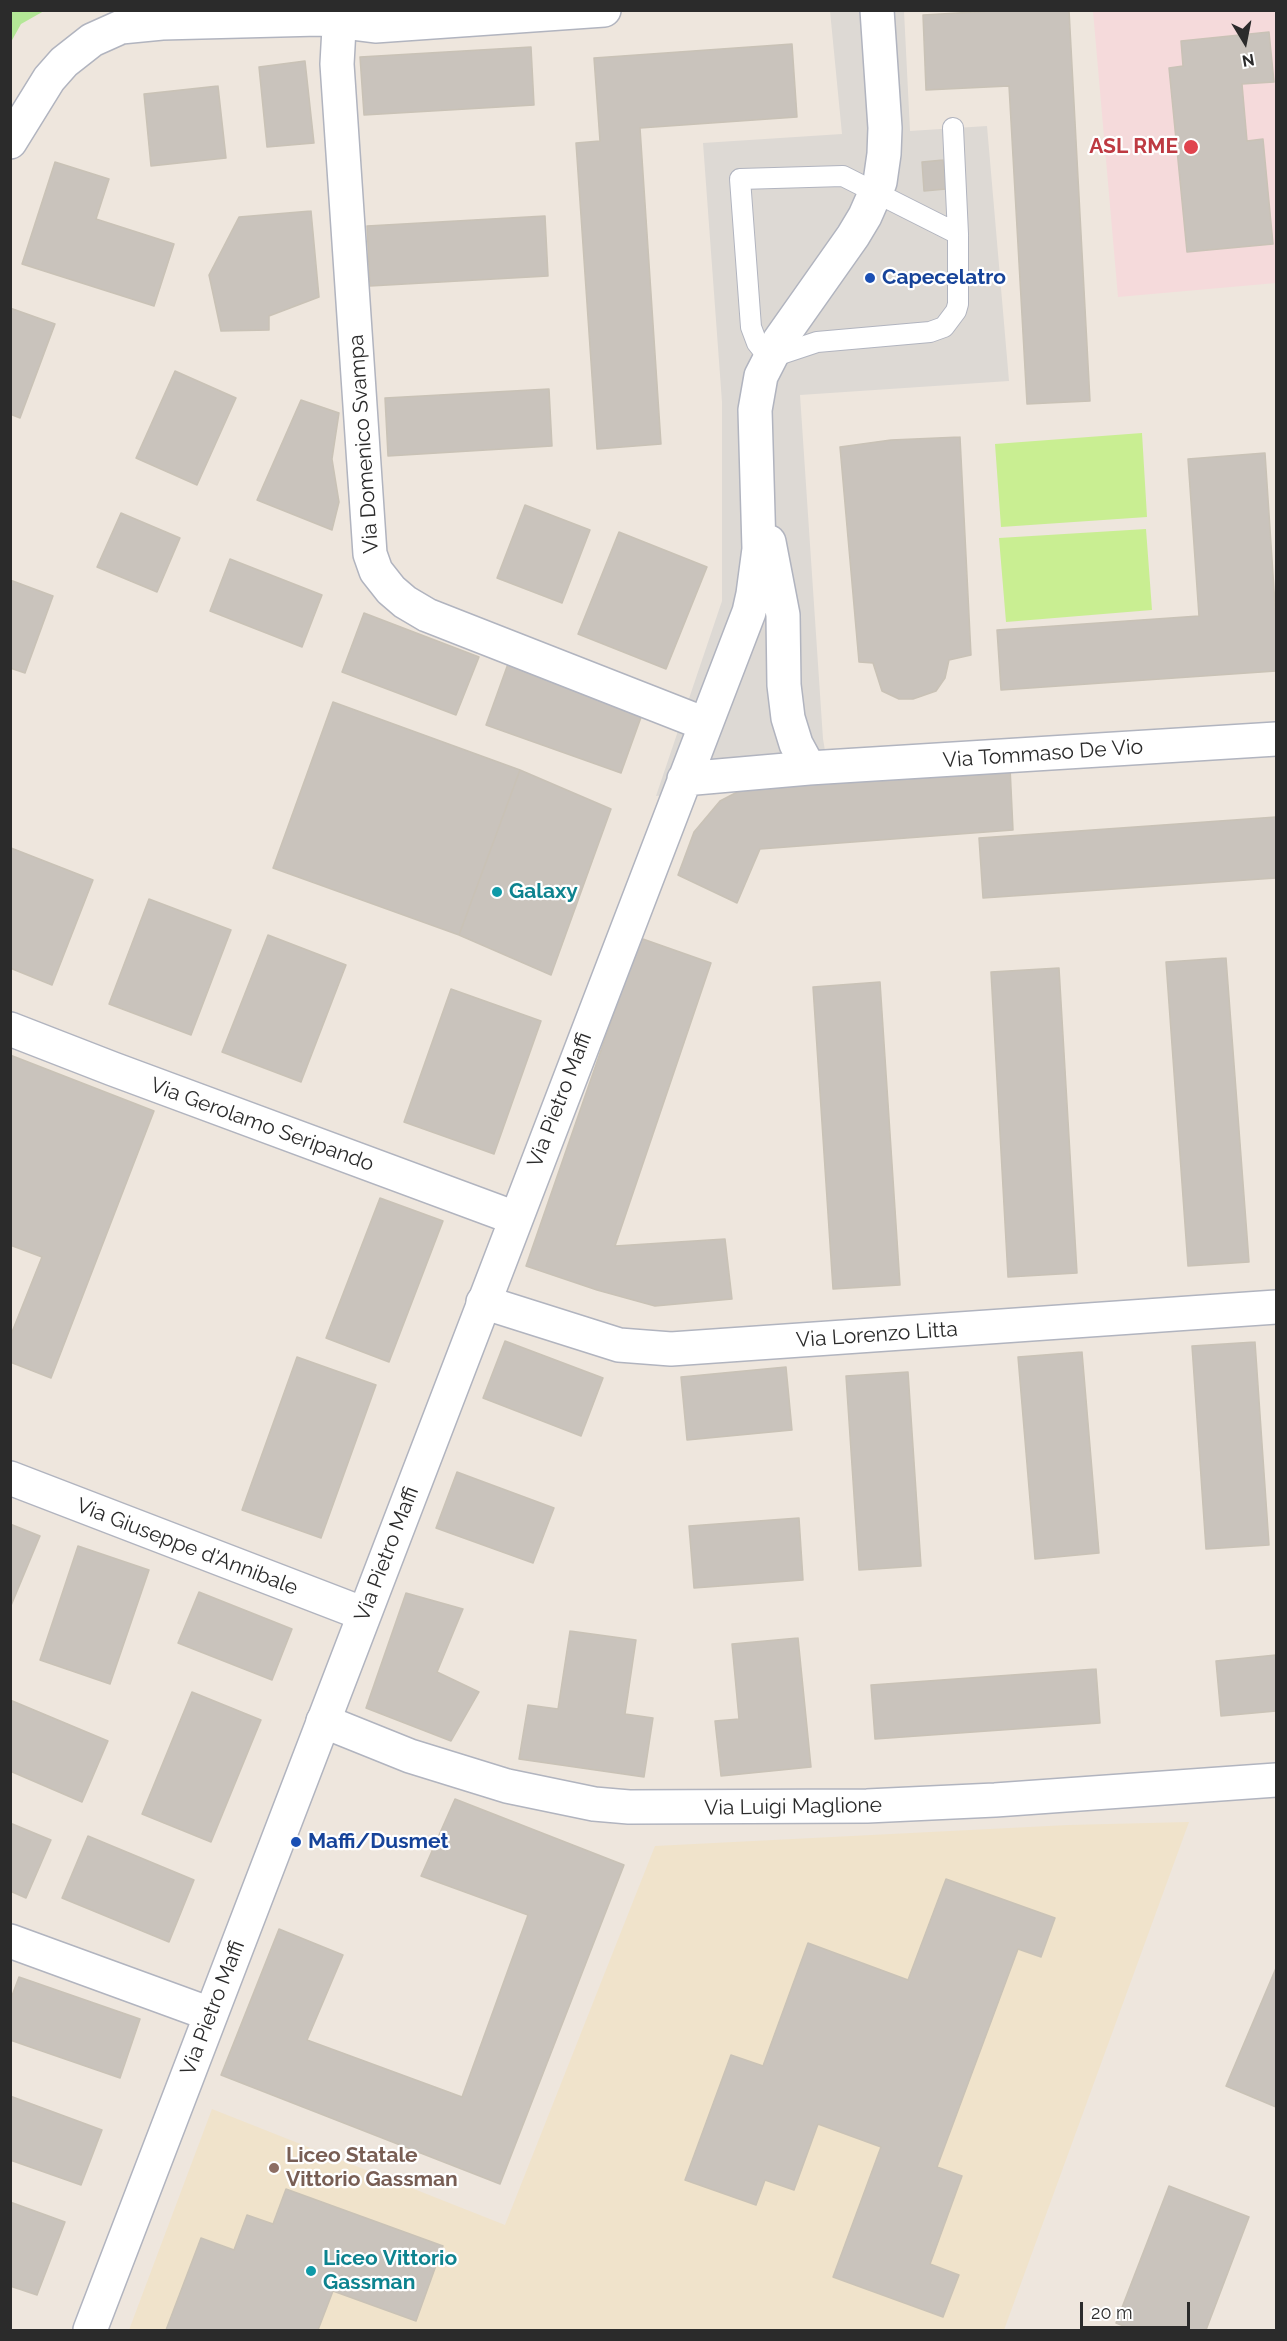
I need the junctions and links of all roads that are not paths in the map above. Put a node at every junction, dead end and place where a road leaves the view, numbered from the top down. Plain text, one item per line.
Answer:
1 (604, 10) edge
2 (877, 10) edge
3 (491, 15) edge
4 (340, 16) edge
5 (163, 17) edge
6 (953, 129) dead end
7 (10, 142) edge
8 (876, 193) junction
9 (958, 234) junction
10 (769, 358) junction
11 (758, 502) junction
12 (705, 724) junction
13 (1276, 739) edge
14 (808, 768) junction
15 (684, 778) junction
16 (10, 1029) edge
17 (515, 1218) junction
18 (483, 1302) junction
19 (1276, 1307) edge
20 (10, 1479) edge
21 (364, 1614) junction
22 (322, 1721) junction
23 (1276, 1780) edge
24 (10, 1941) edge
25 (210, 2014) junction
26 (90, 2331) edge

1 - 3 street
2 - 8 street
3 - 4 street
4 - 5 street
4 - 12 street, Via Domenico Svampa
5 - 7 street
6 - 9 lane
8 - 9 lane
8 - 10 street
8 - 10 lane
9 - 10 lane
10 - 11 street
11 - 12 street, Via Pietro Maffi
11 - 14 street
12 - 15 street, Via Pietro Maffi
13 - 14 street, Via Tommaso De Vio
14 - 15 street, Via Tommaso De Vio
15 - 17 street, Via Pietro Maffi
16 - 17 street, Via Gerolamo Seripando
17 - 18 street, Via Pietro Maffi
18 - 19 street, Via Lorenzo Litta
18 - 21 street, Via Pietro Maffi
20 - 21 street, Via Giuseppe d'Annibale
21 - 22 street, Via Pietro Maffi
22 - 23 street, Via Luigi Maglione
22 - 25 street, Via Pietro Maffi
24 - 25 street
25 - 26 street, Via Pietro Maffi

